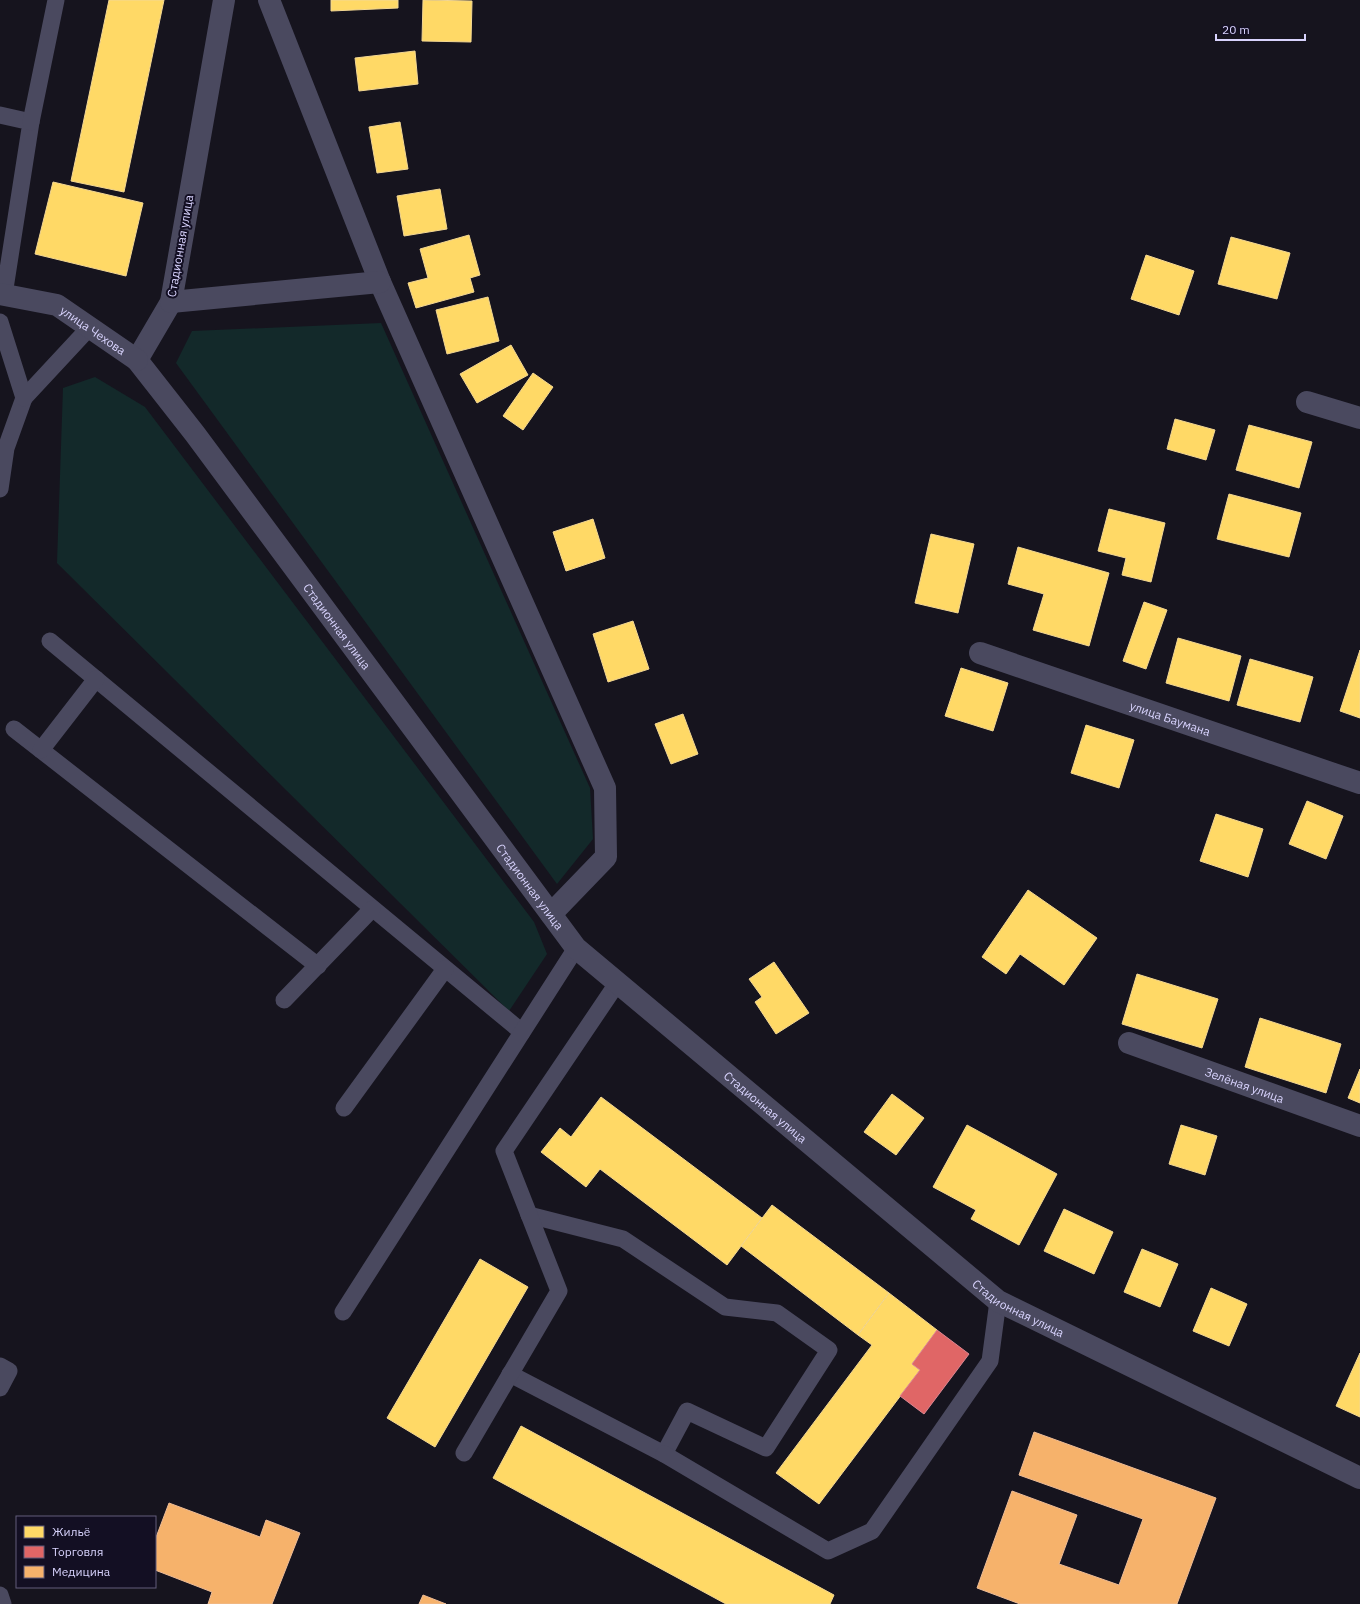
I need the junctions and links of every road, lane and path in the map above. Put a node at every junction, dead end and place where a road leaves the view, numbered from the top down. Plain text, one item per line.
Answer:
1 (56, 0) edge
2 (224, 0) edge
3 (269, 0) edge
4 (0, 115) edge
5 (31, 122) junction
6 (380, 282) junction
7 (2, 295) edge
8 (171, 302) junction
9 (0, 322) edge
10 (90, 328) junction
11 (137, 360) junction
12 (24, 398) junction
13 (1307, 402) dead end
14 (1360, 418) edge
15 (3, 448) edge
16 (0, 489) edge
17 (50, 641) dead end
18 (980, 653) dead end
19 (96, 679) junction
20 (14, 729) dead end
21 (41, 750) junction
22 (1360, 784) edge
23 (372, 909) junction
24 (551, 914) junction
25 (576, 948) junction
26 (318, 966) junction
27 (445, 969) junction
28 (618, 982) junction
29 (284, 1000) dead end
30 (522, 1032) junction
31 (1129, 1043) dead end
32 (344, 1108) dead end
33 (1360, 1126) edge
34 (529, 1215) junction
35 (998, 1300) junction
36 (344, 1312) dead end
37 (0, 1366) edge
38 (510, 1374) junction
39 (0, 1388) edge
40 (464, 1453) dead end
41 (664, 1454) junction
42 (1360, 1478) edge
43 (0, 1595) edge
44 (3, 1604) edge

1 - 5 lane
2 - 8 street, Стадионная улица
3 - 6 street
4 - 5 lane
5 - 7 lane
6 - 8 street
6 - 24 street
7 - 10 street, улица Чехова
8 - 11 street, Стадионная улица
9 - 12 lane
10 - 11 street, улица Чехова
10 - 12 lane
11 - 24 street, Стадионная улица
12 - 15 lane
13 - 14 street
15 - 16 lane
17 - 19 lane
18 - 22 street, улица Баумана
19 - 21 lane
19 - 23 lane
20 - 21 lane
21 - 26 lane
23 - 26 lane
23 - 27 lane
24 - 25 street, Стадионная улица
25 - 28 street, Стадионная улица
25 - 30 lane
26 - 29 lane
27 - 30 lane
27 - 32 lane
28 - 34 lane
28 - 35 street, Стадионная улица
30 - 36 lane
31 - 33 street, Зелёная улица
34 - 38 lane
34 - 41 lane
35 - 41 lane
35 - 42 street, Стадионная улица
37 - 39 lane
38 - 40 lane
38 - 41 lane
43 - 44 lane

